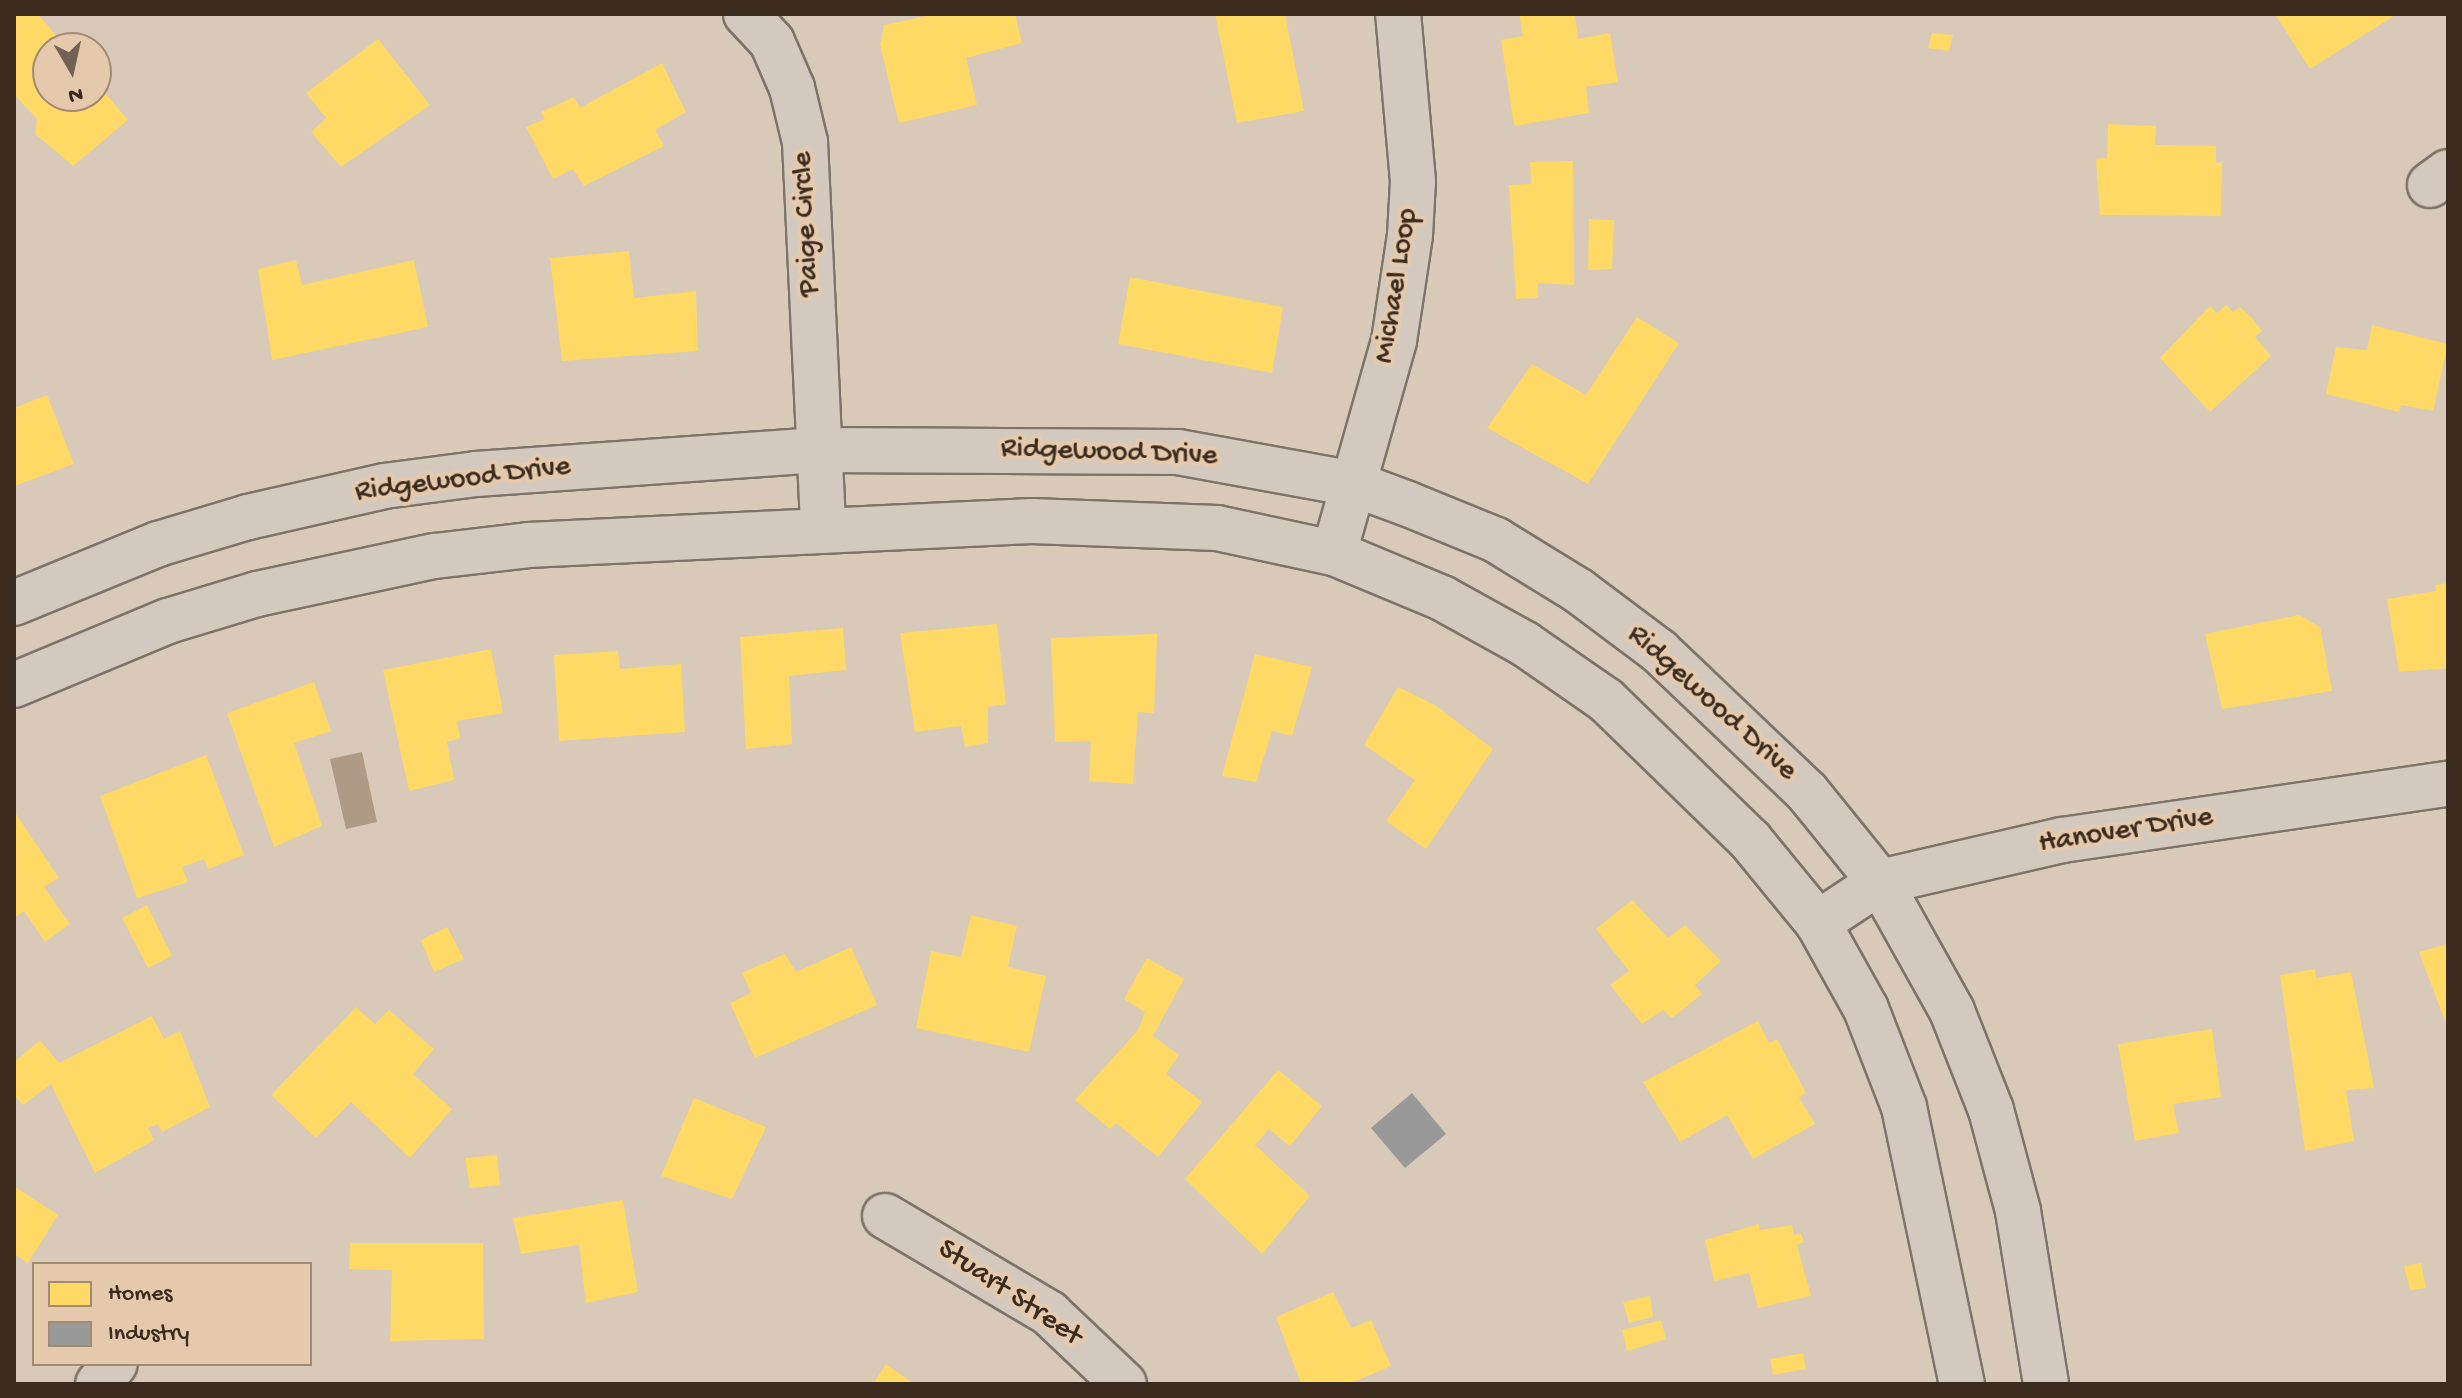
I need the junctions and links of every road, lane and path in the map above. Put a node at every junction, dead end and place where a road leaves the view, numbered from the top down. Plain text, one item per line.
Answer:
1 (746, 14) edge
2 (1398, 14) edge
3 (819, 450) junction
4 (1354, 484) junction
5 (823, 529) junction
6 (1334, 553) junction
7 (14, 603) edge
8 (14, 685) edge
9 (2448, 784) edge
10 (1880, 882) junction
11 (1818, 923) junction
12 (885, 1216) dead end
13 (113, 1366) edge
14 (98, 1384) edge
15 (1124, 1384) edge
16 (1962, 1384) edge
17 (2046, 1384) edge

1 - 3 street, Paige Circle
2 - 4 street, Michael Loop
3 - 4 street, Ridgewood Drive
3 - 5 street, Paige Circle
3 - 7 street, Ridgewood Drive
4 - 6 street, Michael Loop
4 - 10 street, Ridgewood Drive
5 - 6 street
5 - 8 street
6 - 11 street
9 - 10 street, Hanover Drive
10 - 11 street, Hanover Drive
10 - 17 street, Ridgewood Drive
11 - 16 street
12 - 15 street, Stuart Street
13 - 14 street

